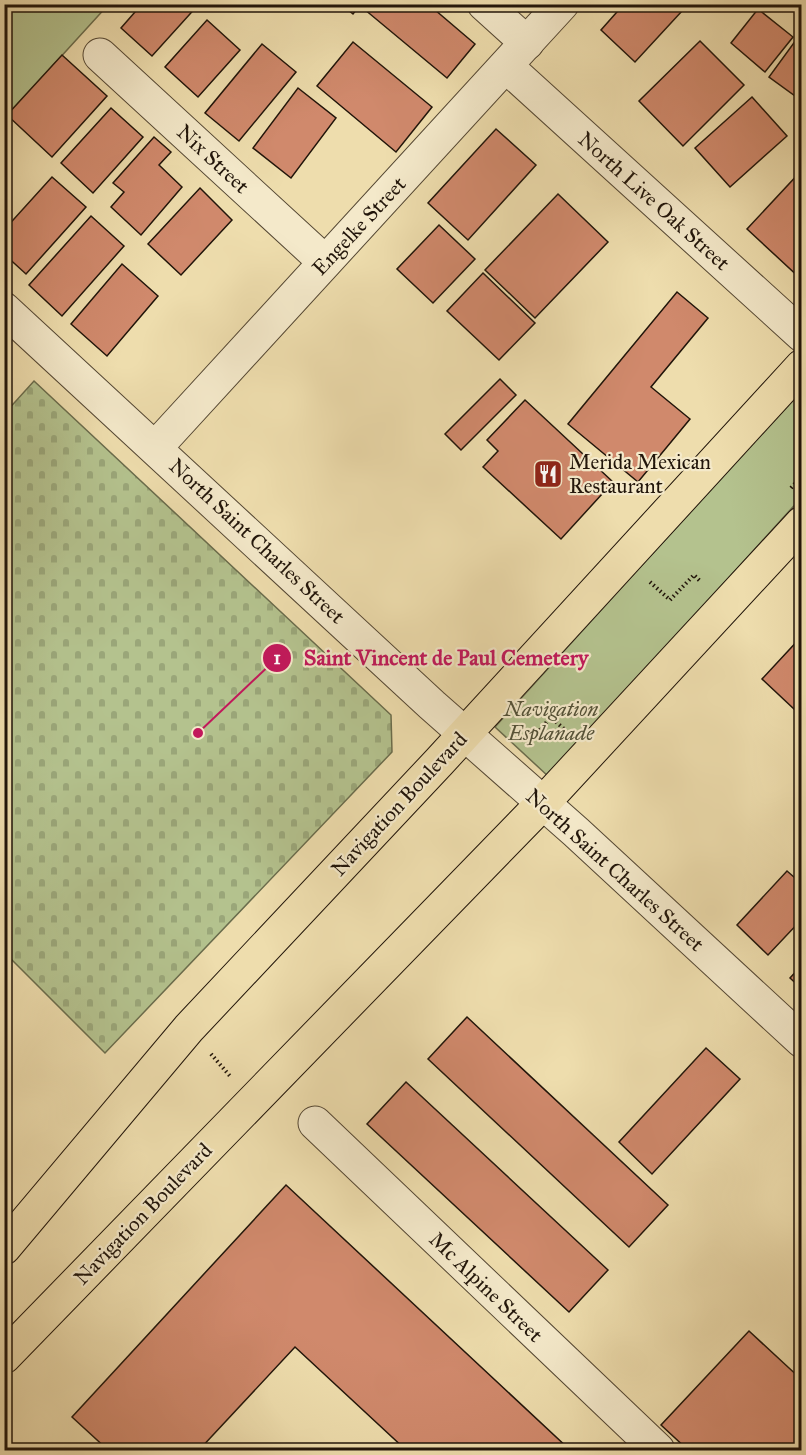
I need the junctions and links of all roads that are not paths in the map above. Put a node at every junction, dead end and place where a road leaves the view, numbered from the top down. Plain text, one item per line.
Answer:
1 (484, 4) edge
2 (562, 4) edge
3 (100, 55) dead end
4 (516, 55) junction
5 (326, 262) junction
6 (4, 309) edge
7 (801, 335) edge
8 (801, 366) edge
9 (156, 447) junction
10 (801, 523) edge
11 (464, 734) junction
12 (542, 804) junction
13 (801, 1041) edge
14 (315, 1123) dead end
15 (4, 1248) edge
16 (4, 1357) edge
17 (658, 1450) edge

1 - 4 street, North Live Oak Street
2 - 4 street, Engelke Street
3 - 5 street, Nix Street
4 - 5 street, Engelke Street
4 - 7 street, North Live Oak Street
5 - 9 street, Engelke Street
6 - 9 street, North Saint Charles Street
8 - 11 main road, Navigation Boulevard
9 - 11 street, North Saint Charles Street
10 - 12 main road, Navigation Boulevard
11 - 12 street, North Saint Charles Street
11 - 15 main road, Navigation Boulevard
12 - 13 street, North Saint Charles Street
12 - 16 main road, Navigation Boulevard
14 - 17 street, Mc Alpine Street

